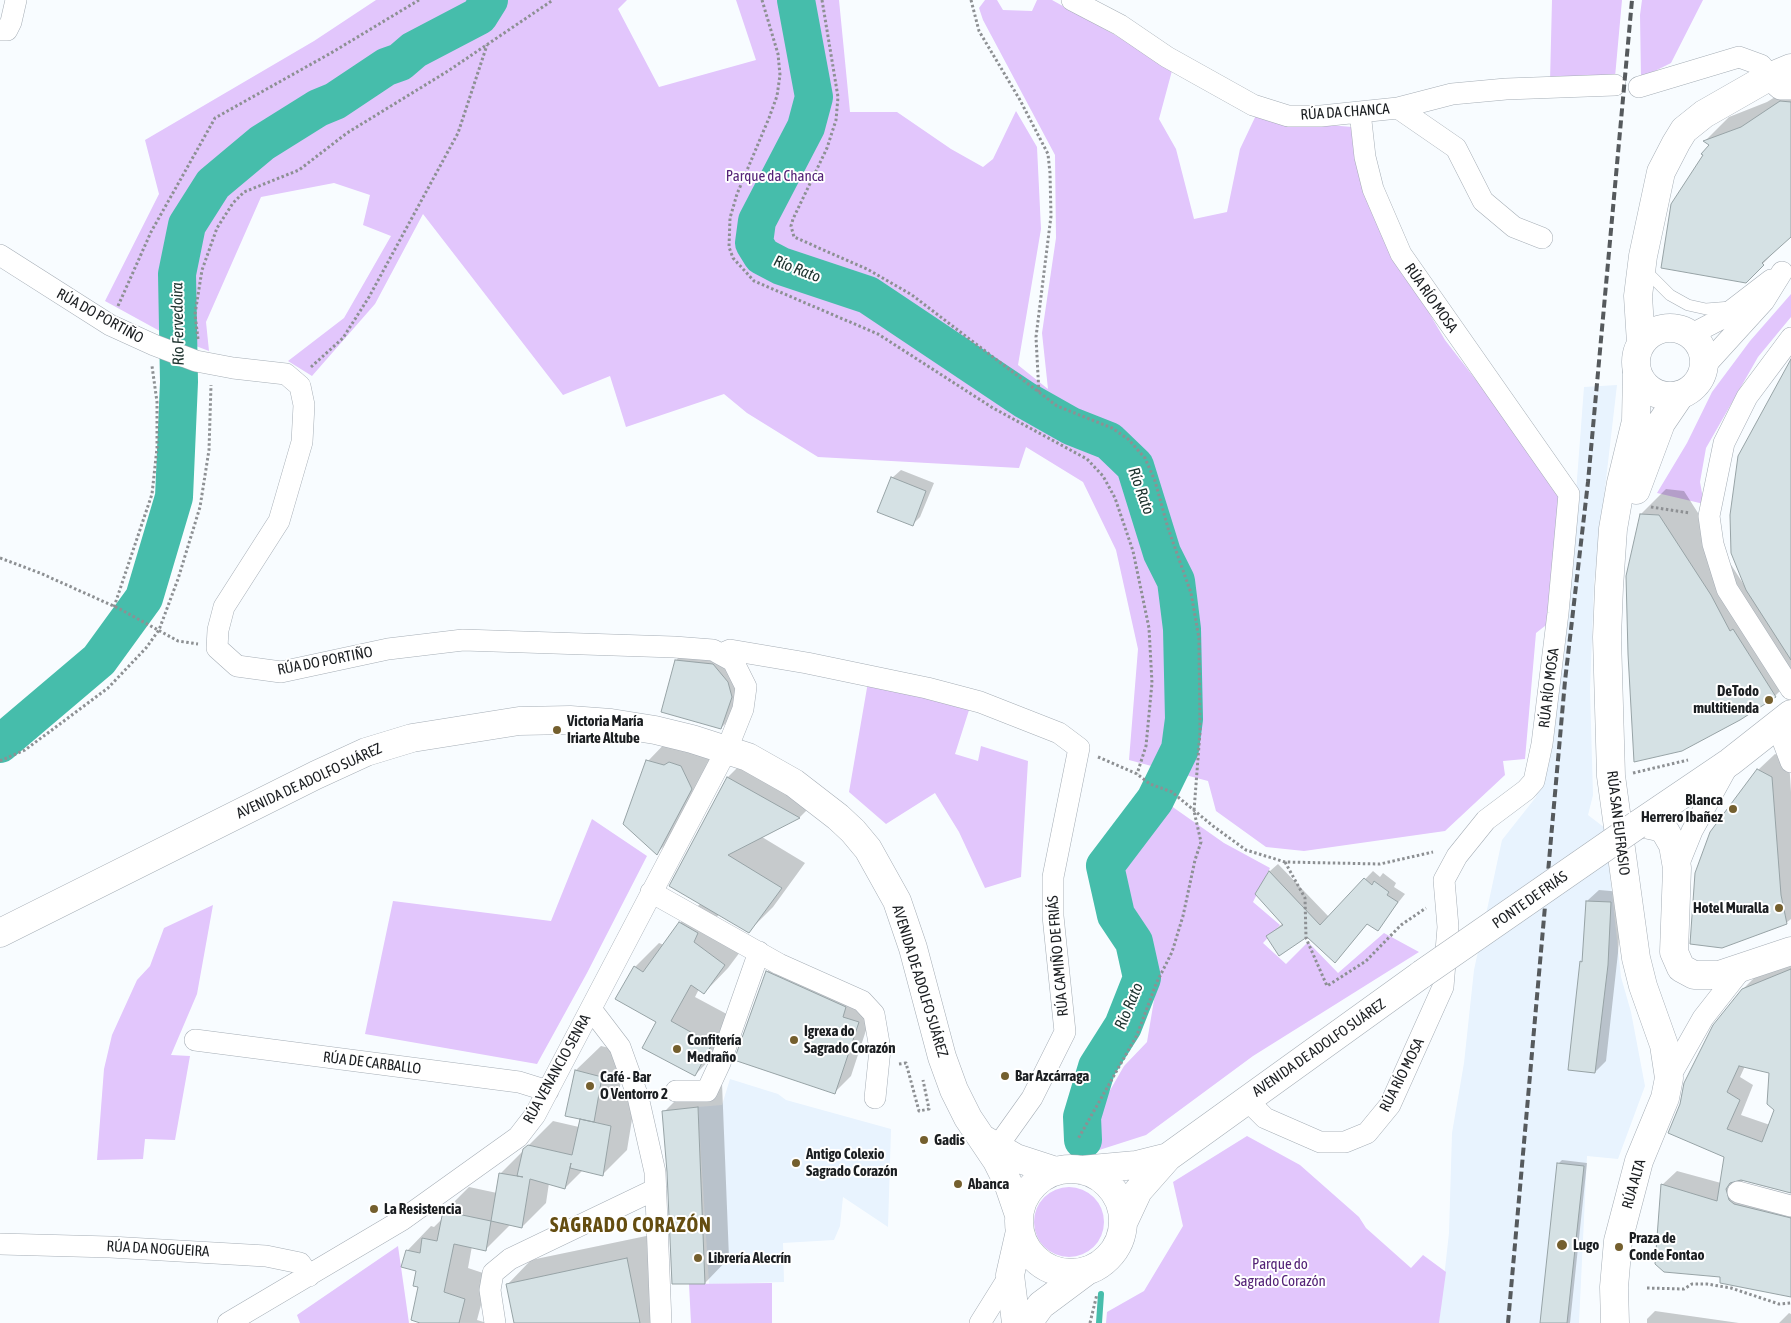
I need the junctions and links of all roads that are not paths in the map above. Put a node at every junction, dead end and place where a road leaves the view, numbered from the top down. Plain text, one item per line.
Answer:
1 (16, 0) edge
2 (1072, 0) edge
3 (0, 30) edge
4 (1780, 78) edge
5 (1615, 86) dead end
6 (1639, 87) dead end
7 (1398, 108) junction
8 (1360, 112) junction
9 (1542, 238) dead end
10 (0, 255) edge
11 (1645, 264) junction
12 (1787, 268) edge
13 (1736, 306) junction
14 (1681, 332) junction
15 (1791, 338) edge
16 (1641, 343) junction
17 (1703, 368) junction
18 (1637, 372) junction
19 (1680, 395) junction
20 (1611, 562) junction
21 (720, 654) junction
22 (1791, 689) edge
23 (1784, 719) edge
24 (727, 749) junction
25 (1730, 762) junction
26 (1791, 762) edge
27 (1637, 825) junction
28 (1677, 868) junction
29 (651, 892) junction
30 (0, 933) edge
31 (1791, 951) edge
32 (758, 952) junction
33 (1744, 967) junction
34 (1433, 981) junction
35 (591, 1009) junction
36 (195, 1040) dead end
37 (1669, 1078) junction
38 (548, 1092) junction
39 (676, 1092) dead end
40 (874, 1098) dead end
41 (1247, 1100) junction
42 (988, 1140) junction
43 (1168, 1157) junction
44 (1069, 1170) junction
45 (656, 1188) junction
46 (1738, 1192) dead end
47 (1791, 1206) edge
48 (1019, 1223) junction
49 (1123, 1223) junction
50 (0, 1244) edge
51 (309, 1276) junction
52 (1010, 1276) junction
53 (1093, 1282) junction
54 (228, 1323) edge
55 (495, 1323) edge
56 (660, 1323) edge
57 (980, 1323) edge
58 (1016, 1323) edge
59 (1028, 1323) edge
60 (1615, 1323) edge

1 - 3 street
2 - 8 street, RÚA DA CHANCA
4 - 6 street
4 - 11 street
5 - 7 street, RÚA DA CHANCA
7 - 8 street, RÚA DA CHANCA
7 - 9 street
8 - 34 street, RÚA RÍO MOSA
10 - 21 street, RÚA DO PORTIÑO
11 - 13 lane
11 - 14 street
11 - 16 street
12 - 13 street
12 - 17 street
13 - 14 street
14 - 16 street
14 - 17 street
15 - 22 street
16 - 18 street
17 - 19 street
18 - 19 street
18 - 20 street, RÚA SAN EUFRASIO
19 - 20 street, RÚA SAN EUFRASIO
20 - 37 street, RÚA SAN EUFRASIO
21 - 24 street, RÚA DO PORTIÑO
21 - 42 street, RÚA CAMIÑO DE FRIÁS
23 - 25 street, PONTE DE FRIÁS
23 - 26 street
24 - 29 street, RÚA VENANCIO SENRA
24 - 30 street, AVENIDA DE ADOLFO SUÁREZ
24 - 42 street, AVENIDA DE ADOLFO SUÁREZ
25 - 27 street, PONTE DE FRIÁS
25 - 28 street
27 - 28 street
27 - 34 street, PONTE DE FRIÁS, bridge
28 - 33 street
29 - 32 street
29 - 35 street, RÚA VENANCIO SENRA
31 - 33 street
32 - 39 street
32 - 40 street
33 - 37 street
34 - 41 street, AVENIDA DE ADOLFO SUÁREZ
34 - 41 street, RÚA RÍO MOSA
35 - 38 street, RÚA VENANCIO SENRA
35 - 45 street
36 - 38 street, RÚA DE CARBALLO
37 - 60 street, RÚA ALTA
38 - 51 street, RÚA VENANCIO SENRA
41 - 43 street, AVENIDA DE ADOLFO SUÁREZ
42 - 44 street, AVENIDA DE ADOLFO SUÁREZ
42 - 48 street, AVENIDA DE ADOLFO SUÁREZ
43 - 44 street, AVENIDA DE ADOLFO SUÁREZ
43 - 49 street, AVENIDA DE ADOLFO SUÁREZ
44 - 48 street
44 - 49 street
45 - 55 street
45 - 56 street
46 - 47 street
48 - 52 street
48 - 53 street
49 - 53 street
50 - 51 street, RÚA DA NOGUEIRA
51 - 54 street, RÚA VENANCIO SENRA
52 - 57 street
52 - 58 street
53 - 59 street

